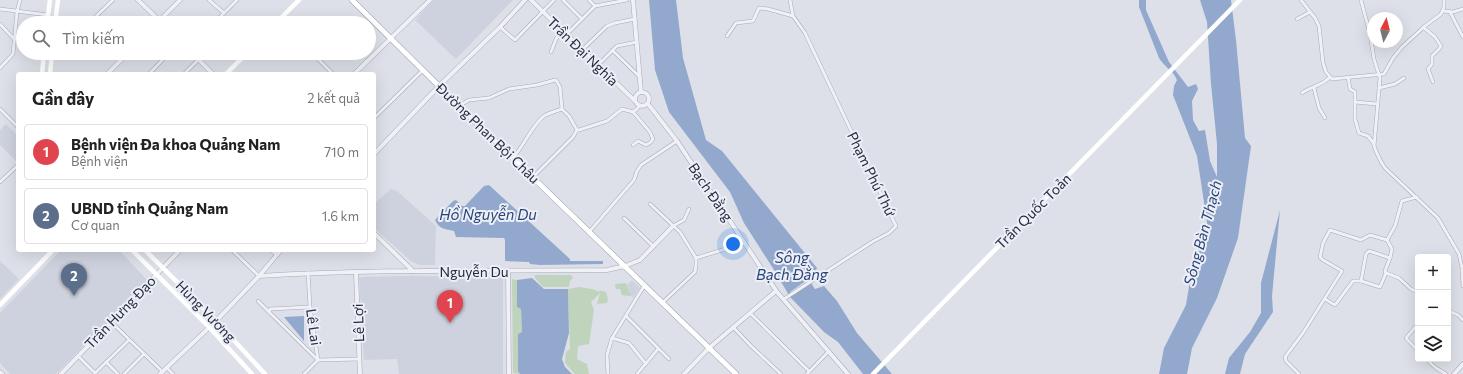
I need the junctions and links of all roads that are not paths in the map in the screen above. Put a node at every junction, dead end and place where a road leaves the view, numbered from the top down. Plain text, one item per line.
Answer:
1 (20, 0) edge
2 (50, 0) edge
3 (58, 0) edge
4 (113, 0) edge
5 (138, 0) edge
6 (180, 0) edge
7 (209, 0) edge
8 (237, 0) edge
9 (299, 0) edge
10 (352, 0) edge
11 (430, 0) edge
12 (525, 0) edge
13 (531, 0) edge
14 (554, 0) edge
15 (563, 0) edge
16 (590, 0) edge
17 (627, 0) edge
18 (633, 0) edge
19 (790, 0) edge
20 (1240, 0) edge
21 (1301, 0) edge
22 (1361, 0) edge
23 (1444, 0) edge
24 (595, 6) junction
25 (0, 9) edge
26 (1463, 9) edge
27 (1443, 11) junction
28 (17, 12) junction
29 (543, 12) junction
30 (1310, 12) junction
31 (1450, 12) junction
32 (224, 13) junction
33 (48, 15) joint
34 (17, 16) edge
35 (56, 16) edge
36 (96, 16) edge
37 (153, 16) edge
38 (165, 16) edge
39 (221, 16) edge
40 (284, 16) edge
41 (368, 16) edge
42 (793, 16) junction
43 (582, 19) junction
44 (635, 19) junction
45 (1297, 19) dead end
46 (16, 21) edge
47 (0, 24) edge
48 (376, 24) edge
49 (500, 27) junction
50 (1423, 27) junction
51 (563, 30) junction
52 (567, 34) junction
53 (727, 36) dead end
54 (1463, 37) edge
55 (14, 39) junction
56 (391, 39) junction
57 (637, 42) junction
58 (583, 49) junction
59 (612, 50) junction
60 (551, 52) dead end
61 (376, 53) edge
62 (43, 60) edge
63 (51, 60) edge
64 (121, 60) edge
65 (162, 60) edge
66 (198, 60) edge
67 (200, 60) edge
68 (240, 60) edge
69 (319, 60) edge
70 (369, 60) edge
71 (598, 65) junction
72 (1, 66) edge
73 (423, 70) junction
74 (42, 72) edge
75 (50, 72) edge
76 (109, 72) edge
77 (151, 72) edge
78 (186, 72) edge
79 (212, 72) edge
80 (228, 72) edge
81 (331, 72) edge
82 (356, 72) edge
83 (1379, 75) junction
84 (640, 77) junction
85 (1330, 77) junction
86 (1348, 77) junction
87 (1404, 78) dead end
88 (1434, 82) dead end
89 (439, 86) junction
90 (1314, 88) junction
91 (1379, 88) junction
92 (641, 92) junction
93 (1302, 93) dead end
94 (635, 100) junction
95 (1355, 102) junction
96 (648, 104) junction
97 (1377, 104) junction
98 (459, 106) junction
99 (639, 106) junction
100 (0, 109) edge
101 (562, 109) junction
102 (633, 112) junction
103 (376, 116) edge
104 (1325, 118) dead end
105 (16, 125) edge
106 (576, 130) junction
107 (677, 141) junction
108 (1374, 144) junction
109 (633, 145) dead end
110 (376, 152) edge
111 (513, 158) junction
112 (16, 167) edge
113 (533, 177) junction
114 (0, 182) edge
115 (1417, 197) junction
116 (650, 204) dead end
117 (689, 209) dead end
118 (624, 218) dead end
119 (673, 226) junction
120 (590, 231) junction
121 (376, 235) edge
122 (1387, 240) junction
123 (745, 243) junction
124 (653, 246) junction
125 (52, 252) edge
126 (134, 252) edge
127 (147, 252) edge
128 (178, 252) edge
129 (234, 252) edge
130 (273, 252) edge
131 (280, 252) edge
132 (276, 255) junction
133 (696, 258) junction
134 (1390, 258) junction
135 (625, 266) junction
136 (163, 268) junction
137 (413, 271) junction
138 (508, 271) junction
139 (308, 273) junction
140 (356, 273) junction
141 (1386, 273) junction
142 (156, 274) junction
143 (259, 276) junction
144 (1361, 281) junction
145 (644, 286) junction
146 (1463, 286) edge
147 (776, 291) junction
148 (1415, 291) edge
149 (786, 298) junction
150 (1325, 299) junction
151 (258, 302) dead end
152 (662, 303) junction
153 (0, 305) edge
154 (310, 307) junction
155 (269, 312) junction
156 (1451, 312) edge
157 (750, 313) junction
158 (626, 316) junction
159 (1463, 320) edge
160 (216, 321) junction
161 (111, 322) junction
162 (209, 327) junction
163 (733, 327) junction
164 (1415, 328) edge
165 (612, 338) junction
166 (129, 340) junction
167 (1415, 347) edge
168 (658, 348) junction
169 (709, 348) junction
170 (829, 351) junction
171 (144, 354) junction
172 (78, 356) junction
173 (359, 359) junction
174 (669, 359) dead end
175 (318, 360) junction
176 (106, 362) junction
177 (1429, 362) edge
178 (646, 364) junction
179 (1463, 364) edge
180 (167, 368) junction
181 (162, 373) edge
182 (808, 373) edge
183 (61, 374) edge
184 (95, 374) edge
185 (118, 374) edge
186 (124, 374) edge
187 (173, 374) edge
188 (252, 374) edge
189 (265, 374) edge
190 (304, 374) edge
191 (360, 374) edge
192 (509, 374) edge
193 (608, 374) edge
194 (637, 374) edge
195 (684, 374) edge
196 (736, 374) edge
197 (781, 374) edge
198 (848, 374) edge
199 (873, 374) edge
200 (1299, 374) edge
201 (1446, 374) edge
202 (1454, 374) edge

1 - 28 street
2 - 33 main road
3 - 35 main road
4 - 36 street
5 - 37 street
6 - 38 street
7 - 32 street
8 - 32 street
9 - 40 main road
10 - 41 main road, Đường Phan Bội Châu
11 - 56 street
12 - 49 street
13 - 29 street, Trần Đại Nghĩa
14 - 29 street
15 - 43 street
16 - 24 street
17 - 24 street
18 - 44 street
19 - 42 street, Phạm Phú Thứ
20 - 199 main road, Trần Quốc Toản
21 - 30 street
22 - 83 street
23 - 27 street
24 - 43 street
25 - 28 street
26 - 31 street
27 - 31 street
27 - 50 street
28 - 33 street
28 - 34 street
29 - 49 street
29 - 51 street, Trần Đại Nghĩa
30 - 45 street
30 - 85 street
31 - 54 street
32 - 39 street
42 - 53 street
42 - 149 street, Phạm Phú Thứ
43 - 52 street
44 - 57 street
44 - 58 street
46 - 55 street
47 - 55 street
48 - 56 main road, Đường Phan Bội Châu
49 - 89 street
50 - 83 street
50 - 88 street
51 - 52 street, Trần Đại Nghĩa
51 - 60 street
52 - 58 street, Trần Đại Nghĩa
55 - 72 street
56 - 61 street
56 - 73 main road, Đường Phan Bội Châu
57 - 59 street
57 - 84 street
58 - 71 street, Trần Đại Nghĩa
59 - 71 street
59 - 84 street
62 - 74 main road
63 - 75 main road
64 - 76 street
65 - 77 street
66 - 78 street
67 - 79 street
68 - 80 main road
69 - 81 street
70 - 82 street
71 - 94 street, Trần Đại Nghĩa
73 - 89 main road, Đường Phan Bội Châu
73 - 103 street
83 - 86 street
83 - 91 street
84 - 92 street
85 - 86 street
85 - 90 street
86 - 95 street
87 - 91 street
89 - 98 main road, Đường Phan Bội Châu
89 - 110 street
90 - 93 street
90 - 104 street
91 - 97 street
92 - 94 street
92 - 96 street
94 - 99 street
95 - 97 street
95 - 108 street
96 - 99 street
96 - 107 street, Bạch Đằng
97 - 108 street
98 - 101 street
98 - 111 main road, Đường Phan Bội Châu
99 - 102 street
100 - 105 street
101 - 106 street
101 - 111 street
102 - 106 street
102 - 109 street
106 - 113 street
107 - 120 street
107 - 123 street, Bạch Đằng
108 - 115 street
111 - 113 main road, Đường Phan Bội Châu
112 - 114 street
113 - 120 main road, Đường Phan Bội Châu
115 - 122 street
115 - 146 street
116 - 119 street
117 - 119 street
118 - 124 street
119 - 124 street, Nguyễn Du
119 - 133 street
120 - 135 main road, Đường Phan Bội Châu
121 - 137 street
122 - 134 street
122 - 150 street
123 - 133 street
123 - 147 street, Bạch Đằng
124 - 135 street, Nguyễn Du
125 - 153 main road
126 - 142 main road, Hùng Vương
127 - 136 main road, Hùng Vương
128 - 136 street, Trần Hưng Đạo
129 - 143 street
130 - 132 street
131 - 132 street
132 - 143 street
133 - 152 street
134 - 141 street
134 - 144 street
135 - 138 street, Nguyễn Du
135 - 145 main road, Đường Phan Bội Châu
136 - 142 street, Trần Hưng Đạo
136 - 160 main road, Hùng Vương
137 - 138 street, Nguyễn Du
137 - 140 street, Nguyễn Du
138 - 192 street
139 - 140 street, Nguyễn Du
139 - 143 street, Nguyễn Du
139 - 154 street, Lê Lai
140 - 173 street, Lê Lợi
141 - 144 street
141 - 148 street
142 - 161 street, Trần Hưng Đạo
142 - 162 main road, Hùng Vương
143 - 160 street
144 - 150 street
145 - 152 main road, Đường Phan Bội Châu
145 - 158 street
147 - 149 street, Bạch Đằng
147 - 157 street
149 - 170 street, Bạch Đằng
150 - 200 street
151 - 155 street
152 - 169 main road, Đường Phan Bội Châu
154 - 155 street
154 - 175 street, Lê Lai
155 - 175 street
156 - 159 street
157 - 163 street
157 - 182 street
158 - 165 street
158 - 168 street
160 - 162 street
160 - 189 main road, Hùng Vương
161 - 166 street
161 - 172 street, Trần Hưng Đạo
162 - 180 street
162 - 188 main road, Hùng Vương
163 - 169 street
163 - 197 street
164 - 167 street
165 - 178 street
165 - 193 street
166 - 171 street
166 - 176 street
168 - 174 street
168 - 178 street
169 - 195 street
169 - 196 main road, Đường Phan Bội Châu
170 - 182 street
170 - 198 street, Bạch Đằng
171 - 181 street
171 - 186 street
172 - 183 street, Trần Hưng Đạo
172 - 184 street
173 - 175 street
173 - 191 street, Lê Lợi
175 - 190 street, Lê Lai
176 - 184 street
176 - 185 street
177 - 201 street
178 - 194 street
179 - 202 street
180 - 181 street
180 - 187 street

